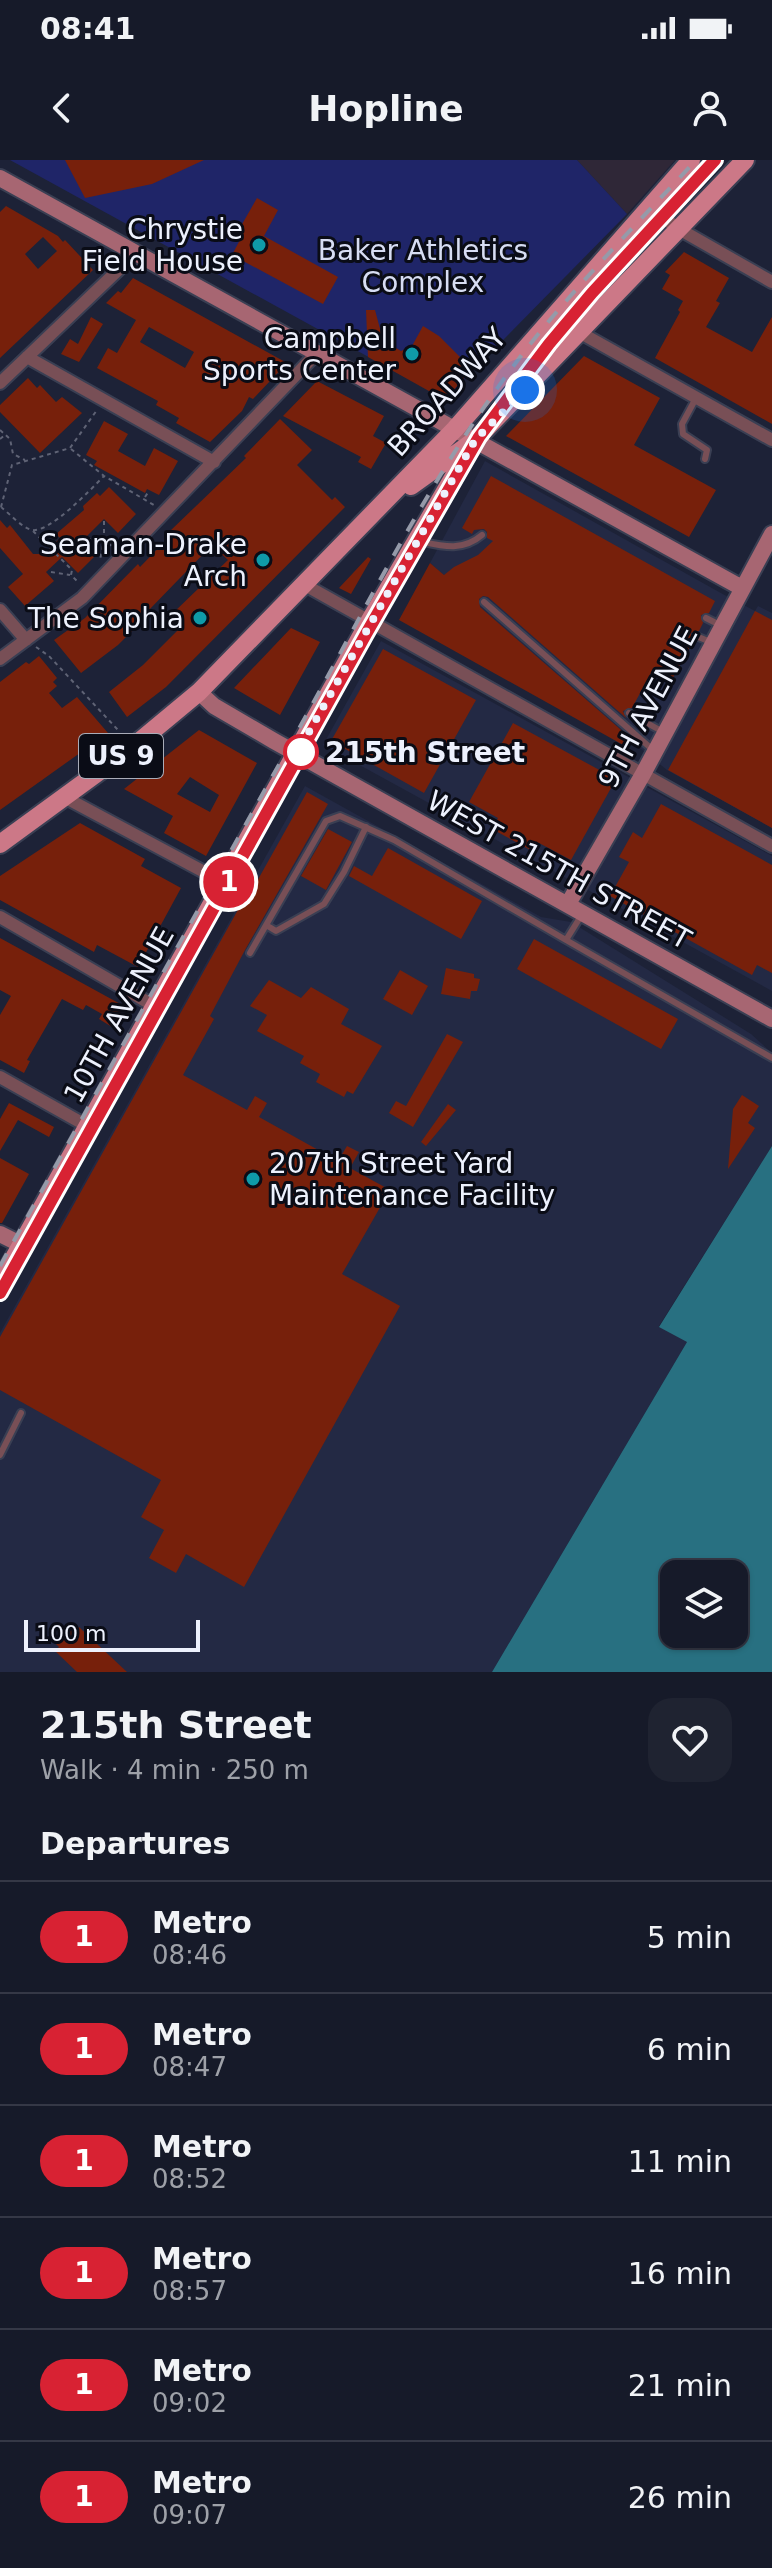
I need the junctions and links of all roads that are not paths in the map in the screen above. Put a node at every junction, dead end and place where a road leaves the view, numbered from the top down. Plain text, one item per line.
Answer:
1 (691, 160) edge
2 (745, 160) edge
3 (1, 179) edge
4 (648, 207) junction
5 (679, 229) junction
6 (135, 254) junction
7 (772, 282) edge
8 (579, 332) junction
9 (316, 354) junction
10 (27, 357) junction
11 (0, 383) edge
12 (696, 398) junction
13 (455, 429) junction
14 (475, 440) junction
15 (772, 440) edge
16 (705, 459) dead end
17 (214, 462) junction
18 (371, 516) junction
19 (772, 534) edge
20 (482, 535) dead end
21 (417, 541) junction
22 (305, 585) junction
23 (742, 588) junction
24 (484, 602) dead end
25 (0, 610) edge
26 (706, 618) dead end
27 (369, 622) junction
28 (722, 626) junction
29 (696, 636) dead end
30 (31, 643) junction
31 (713, 643) junction
32 (0, 659) edge
33 (199, 692) junction
34 (629, 713) dead end
35 (665, 733) junction
36 (654, 752) junction
37 (297, 753) junction
38 (643, 774) junction
39 (66, 798) junction
40 (366, 827) junction
41 (0, 844) edge
42 (772, 846) edge
43 (223, 882) junction
44 (575, 908) junction
45 (0, 917) edge
46 (266, 925) junction
47 (566, 940) junction
48 (250, 953) dead end
49 (156, 1007) junction
50 (772, 1019) edge
51 (772, 1058) edge
52 (0, 1077) edge
53 (89, 1127) junction
54 (0, 1234) edge
55 (22, 1245) junction
56 (0, 1283) edge
57 (21, 1413) dead end
58 (0, 1455) edge

1 - 4 main road, BROADWAY / US 9
2 - 5 main road, BROADWAY / US 9
3 - 6 street
4 - 5 street
4 - 13 main road, BROADWAY / US 9
5 - 7 street
5 - 8 main road, BROADWAY / US 9
6 - 9 street
6 - 10 street
8 - 12 street
8 - 14 main road, BROADWAY / US 9
9 - 13 street
9 - 17 street
10 - 11 street
10 - 17 street
12 - 15 street
12 - 16 lane
13 - 14 street
13 - 18 main road, BROADWAY / US 9
14 - 18 main road, BROADWAY / US 9
14 - 21 main road, 10TH AVENUE
14 - 23 street
17 - 30 street
18 - 22 main road, BROADWAY / US 9
19 - 23 street, 9TH AVENUE
20 - 21 lane
21 - 27 main road, 10TH AVENUE
22 - 27 street
22 - 33 main road, BROADWAY / US 9
23 - 28 street, 9TH AVENUE
24 - 36 lane
25 - 30 street
26 - 28 lane
27 - 37 main road, 10TH AVENUE
27 - 38 street
28 - 31 street, 9TH AVENUE
29 - 31 lane
30 - 32 street
31 - 35 street, 9TH AVENUE
33 - 37 street, WEST 215TH STREET
33 - 39 main road, BROADWAY / US 9
34 - 35 lane
35 - 36 street, 9TH AVENUE
36 - 38 street, 9TH AVENUE
37 - 43 main road, 10TH AVENUE
37 - 44 street, WEST 215TH STREET
38 - 42 street
38 - 44 street, 9TH AVENUE
39 - 41 main road, BROADWAY / US 9
39 - 43 street
40 - 46 lane
40 - 46 lane
40 - 47 lane
43 - 49 main road, 10TH AVENUE
44 - 47 lane
44 - 50 street, WEST 215TH STREET
45 - 49 street
46 - 48 lane
47 - 51 lane
49 - 53 main road, 10TH AVENUE
52 - 53 street
53 - 55 main road, 10TH AVENUE
54 - 55 street
55 - 56 main road, 10TH AVENUE
57 - 58 lane

